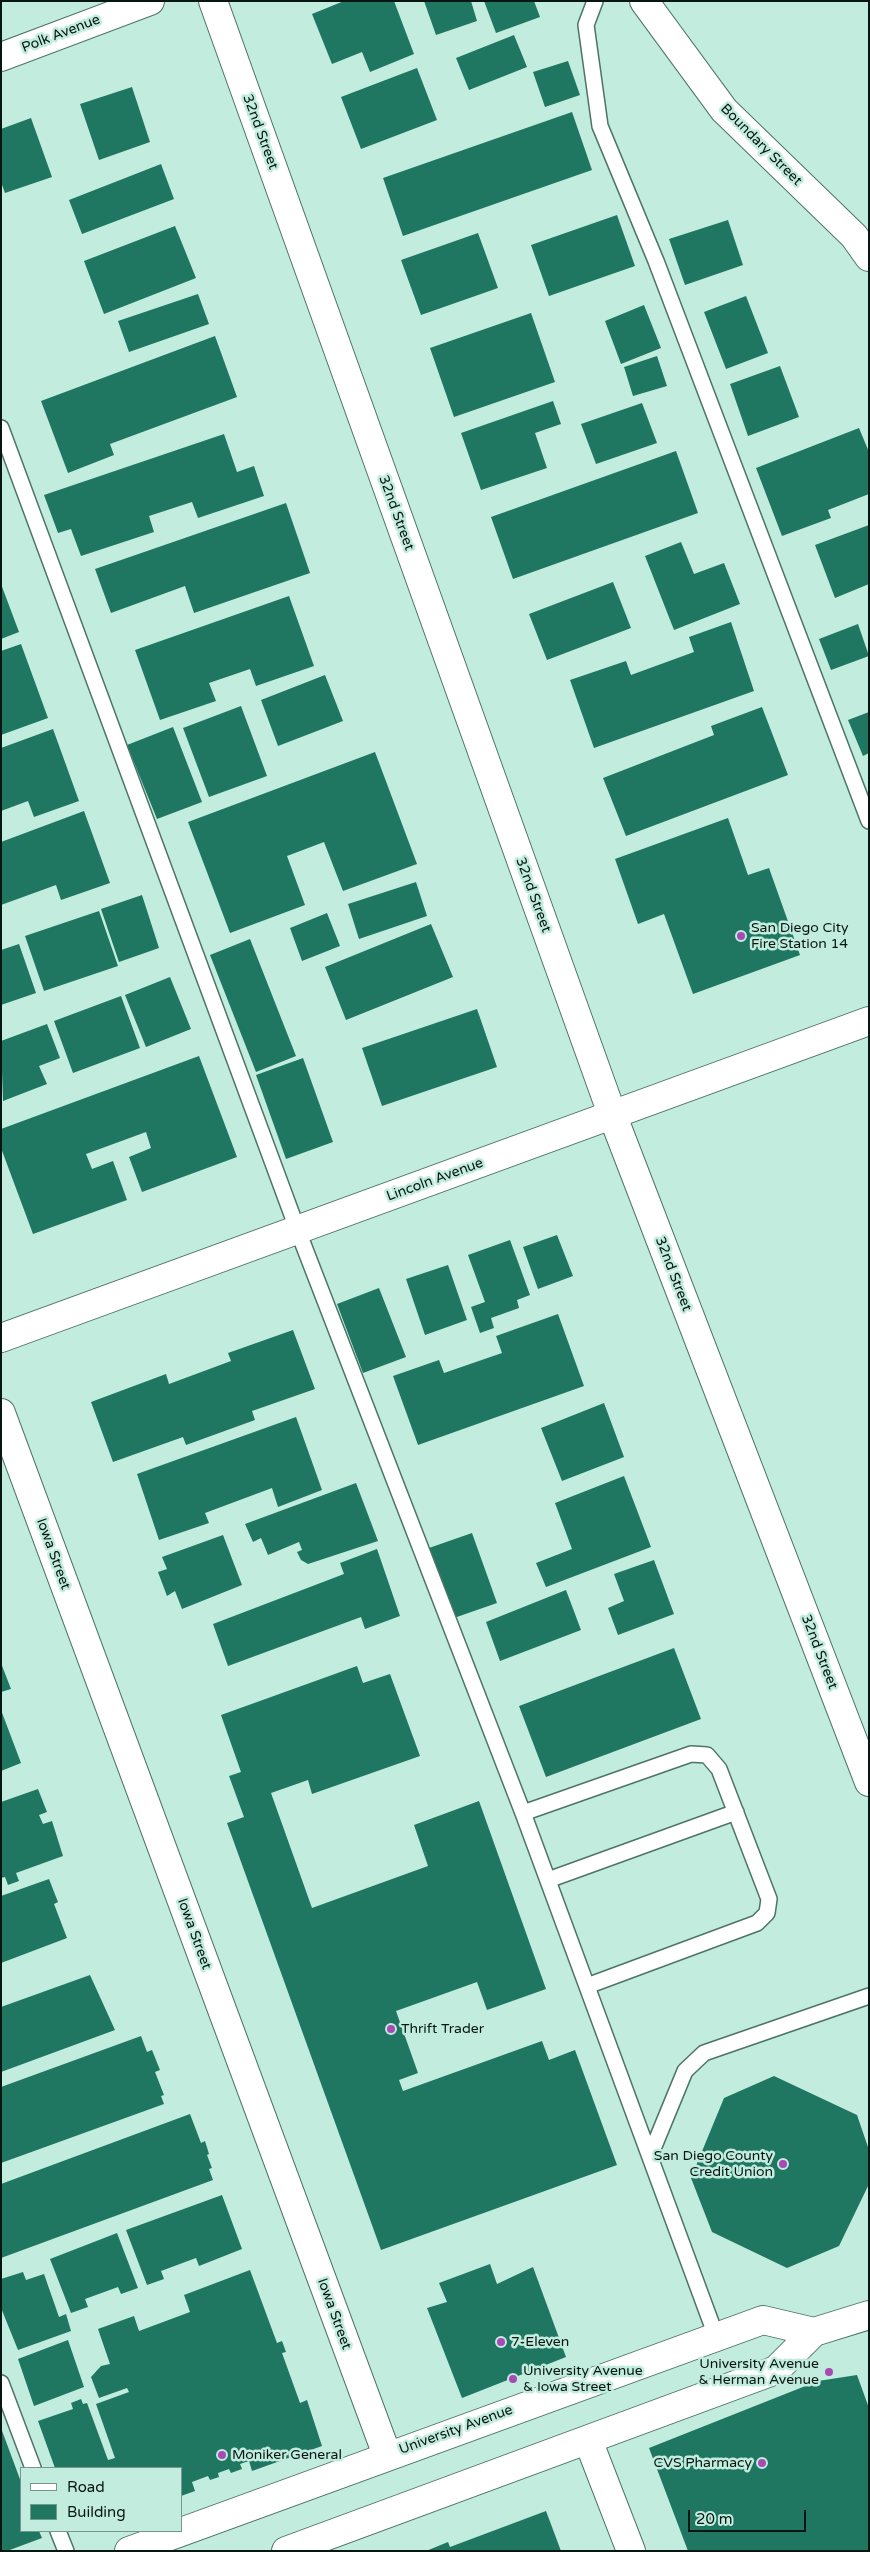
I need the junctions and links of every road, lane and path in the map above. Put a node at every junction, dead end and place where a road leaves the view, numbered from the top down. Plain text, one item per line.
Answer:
1 (150, 1) edge
2 (213, 1) edge
3 (595, 1) edge
4 (644, 1) edge
5 (1, 57) edge
6 (869, 257) edge
7 (1, 428) edge
8 (869, 821) edge
9 (869, 1021) edge
10 (612, 1114) junction
11 (298, 1231) junction
12 (1, 1338) edge
13 (1, 1413) edge
14 (869, 1782) edge
15 (736, 1812) junction
16 (523, 1813) junction
17 (548, 1880) junction
18 (587, 1986) junction
19 (869, 1996) edge
20 (650, 2156) junction
21 (869, 2315) edge
22 (814, 2332) junction
23 (716, 2336) junction
24 (1, 2383) edge
25 (588, 2440) junction
26 (387, 2455) junction
27 (33, 2467) edge
28 (182, 2531) edge
29 (58, 2532) edge
30 (180, 2532) edge
31 (66, 2551) edge
32 (129, 2551) edge
33 (286, 2551) edge
34 (631, 2551) edge

1 - 5 street, Polk Avenue
2 - 10 street, 32nd Street
3 - 8 lane
4 - 6 street, Boundary Street
7 - 11 lane
9 - 10 street, Lincoln Avenue
10 - 11 street, Lincoln Avenue
10 - 14 street, 32nd Street
11 - 12 street, Lincoln Avenue
11 - 16 lane
13 - 26 street, Iowa Street
15 - 16 lane
15 - 17 lane
15 - 18 lane
16 - 17 lane
17 - 18 lane
18 - 20 lane
19 - 20 lane
20 - 23 lane
21 - 22 street
22 - 23 street, University Avenue
22 - 25 street
23 - 26 street, University Avenue
24 - 27 lane
25 - 33 street
25 - 34 street
26 - 28 street, University Avenue
29 - 31 lane
30 - 32 street, University Avenue

